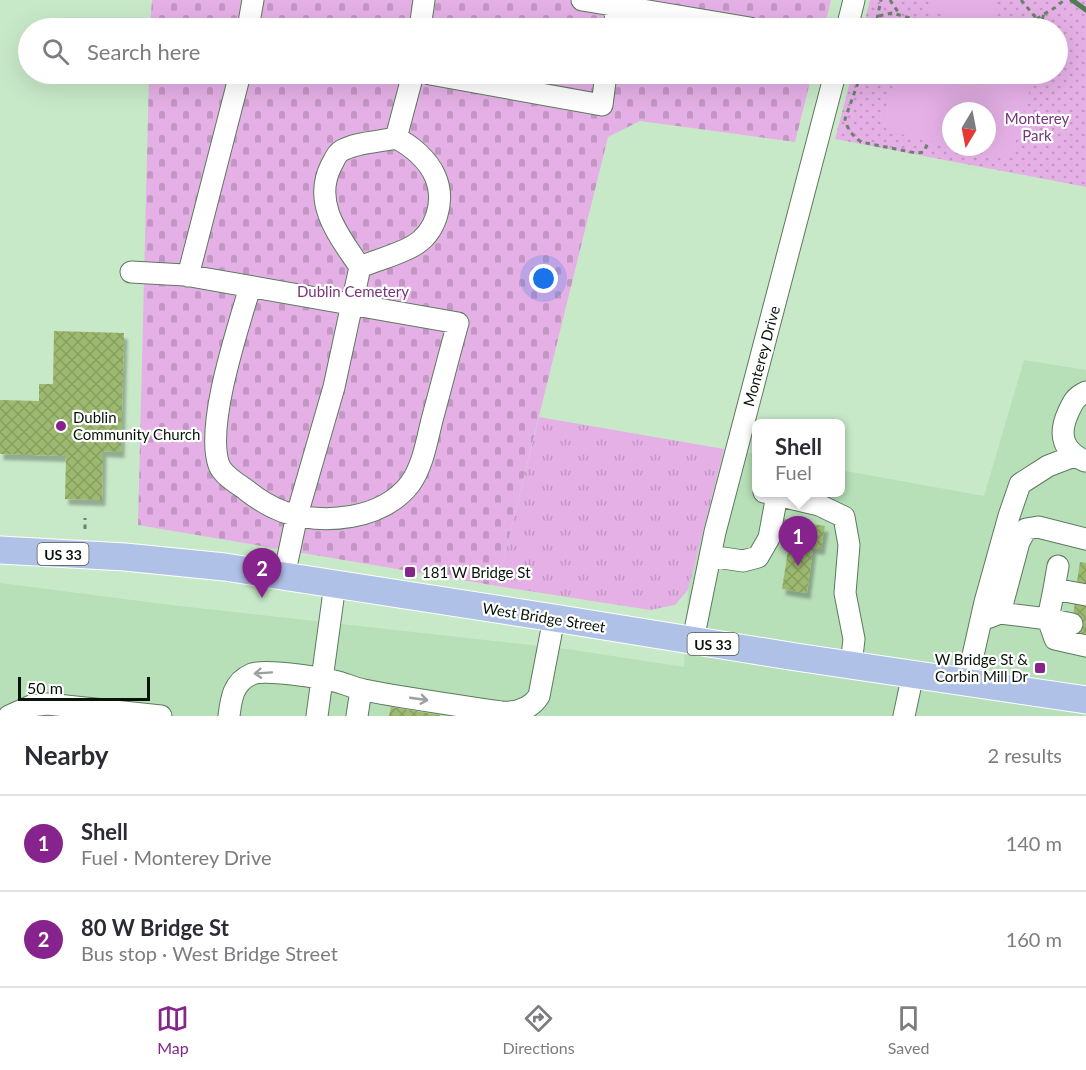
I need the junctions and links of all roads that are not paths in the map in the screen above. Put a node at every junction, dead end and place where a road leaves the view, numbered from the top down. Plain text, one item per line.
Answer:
1 (253, 0) edge
2 (424, 0) edge
3 (582, 0) edge
4 (854, 0) edge
5 (617, 6) junction
6 (250, 18) edge
7 (421, 18) edge
8 (615, 18) edge
9 (690, 18) edge
10 (850, 18) edge
11 (237, 84) edge
12 (410, 84) edge
13 (485, 84) edge
14 (605, 84) edge
15 (832, 84) edge
16 (396, 138) junction
17 (360, 267) junction
18 (131, 272) dead end
19 (188, 276) junction
20 (250, 287) junction
21 (352, 305) junction
22 (1086, 392) edge
23 (1080, 459) edge
24 (728, 484) junction
25 (752, 490) edge
26 (771, 497) edge
27 (784, 497) edge
28 (297, 515) junction
29 (1086, 539) edge
30 (0, 550) edge
31 (710, 556) junction
32 (1058, 566) dead end
33 (284, 576) junction
34 (335, 584) junction
35 (1054, 589) junction
36 (1086, 595) edge
37 (991, 616) junction
38 (554, 618) junction
39 (1048, 619) junction
40 (1072, 624) dead end
41 (693, 640) junction
42 (1086, 646) edge
43 (850, 665) junction
44 (913, 674) junction
45 (321, 679) junction
46 (967, 682) junction
47 (361, 690) junction
48 (1086, 700) edge
49 (9, 716) edge
50 (161, 716) edge
51 (229, 716) edge
52 (316, 716) edge
53 (357, 716) edge
54 (904, 716) edge

1 - 6 street
2 - 7 street
3 - 5 street
4 - 10 street
5 - 8 street
5 - 9 street
11 - 19 street
12 - 16 street
13 - 14 street
15 - 24 street, Monterey Drive
16 - 17 street
16 - 17 street
17 - 21 street
18 - 19 street
19 - 20 street
20 - 21 street
20 - 28 street
21 - 28 street
21 - 28 street
22 - 23 street
23 - 37 street
24 - 25 street
24 - 31 street, Monterey Drive
26 - 31 street
27 - 43 street
28 - 33 street
29 - 37 street
30 - 33 main road, West Bridge Street / US 33
31 - 41 street, Monterey Drive
32 - 35 street
33 - 34 main road, West Bridge Street / US 33
34 - 38 main road, West Bridge Street / US 33
34 - 45 street
35 - 36 street
35 - 39 street
37 - 39 street
37 - 46 street
38 - 41 main road, West Bridge Street / US 33
47 -> 38 street
39 - 40 street
39 - 42 street
41 - 43 main road, West Bridge Street / US 33
43 - 44 main road, West Bridge Street / US 33
44 - 46 main road, West Bridge Street / US 33
44 - 54 street
45 - 47 street
45 -> 51 street
45 - 52 street
46 - 48 main road, West Bridge Street / US 33
47 - 53 street
49 - 50 street

